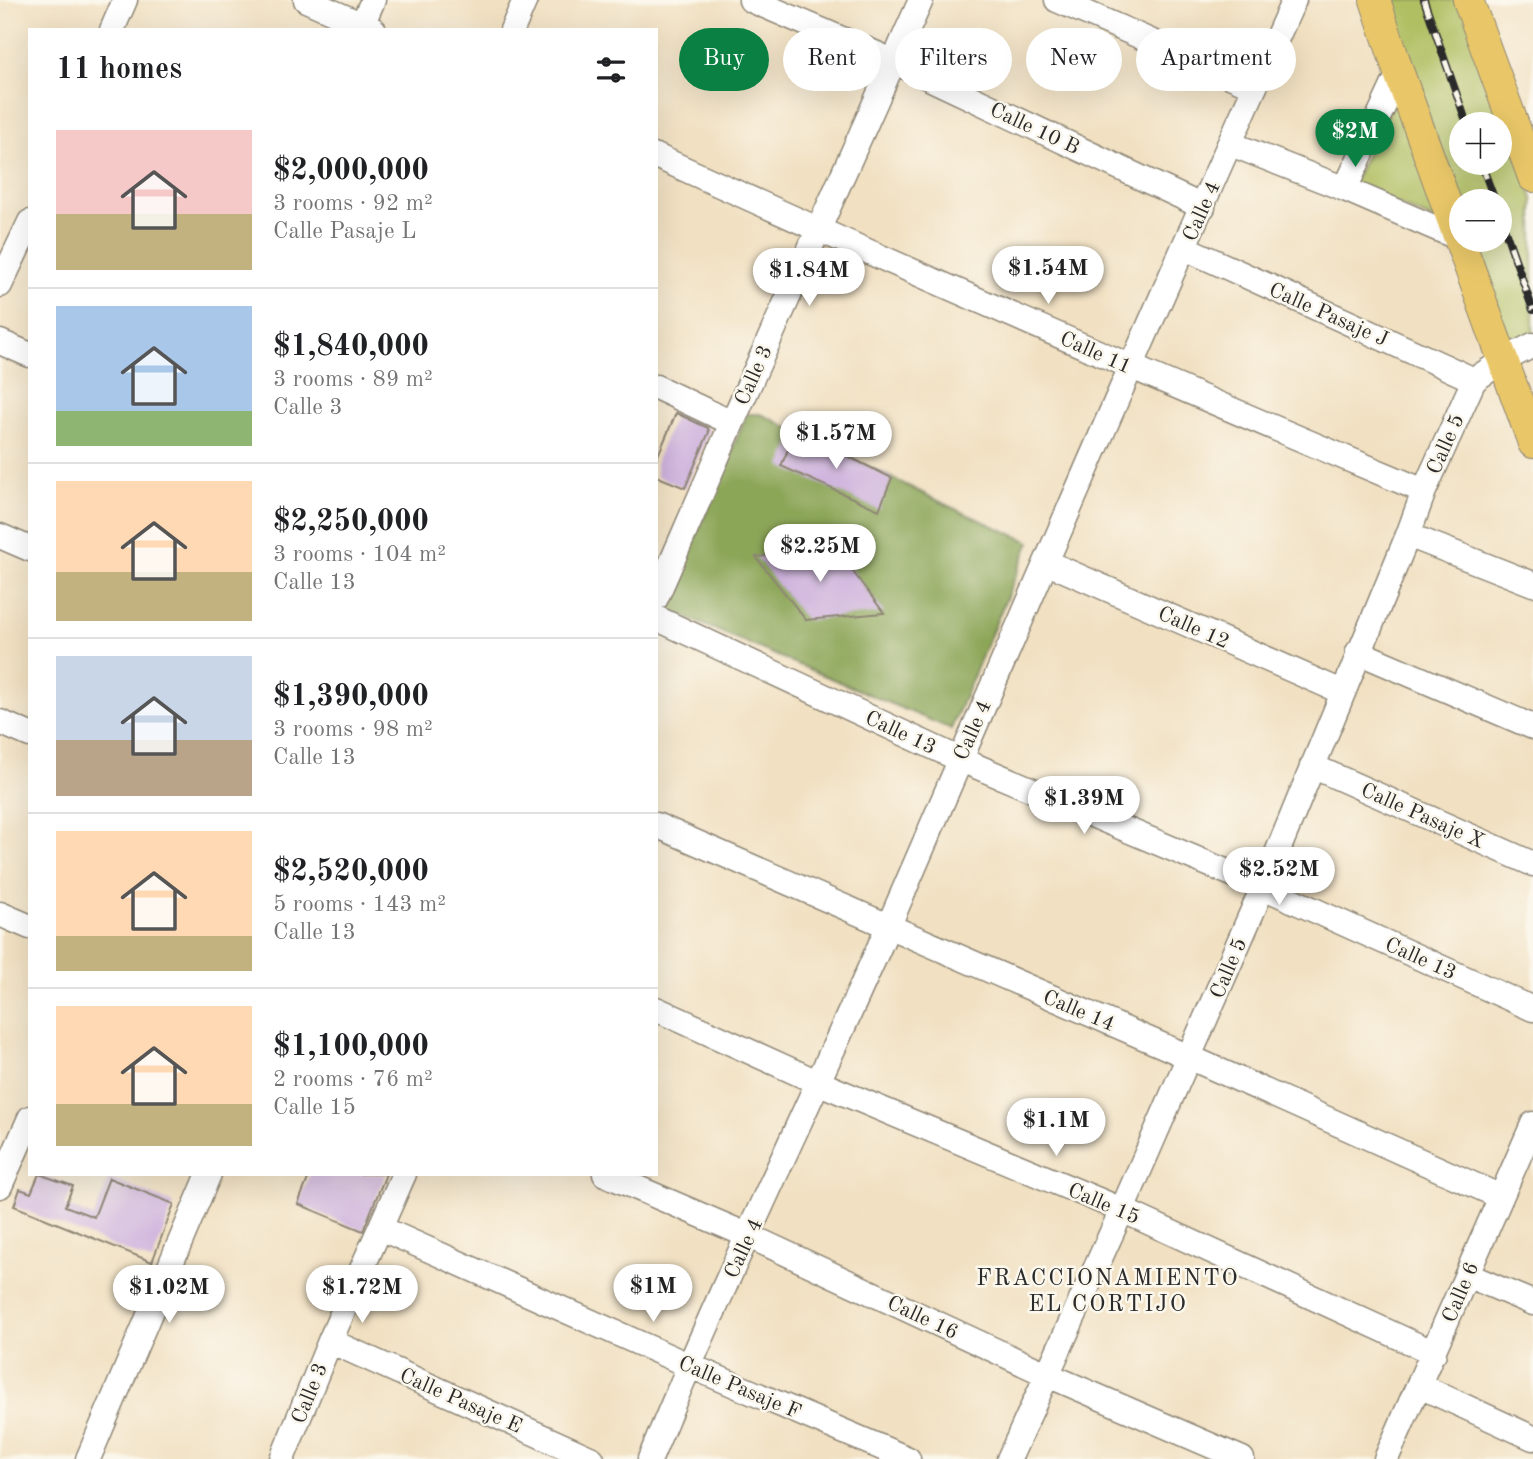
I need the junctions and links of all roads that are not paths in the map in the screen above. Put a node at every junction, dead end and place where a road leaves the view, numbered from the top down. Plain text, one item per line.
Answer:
1 (125, 0) edge
2 (306, 0) edge
3 (373, 0) edge
4 (525, 0) edge
5 (751, 0) edge
6 (921, 0) edge
7 (1057, 0) edge
8 (1294, 0) edge
9 (1375, 0) edge
10 (1468, 0) edge
11 (368, 27) edge
12 (113, 28) edge
13 (513, 28) edge
14 (1281, 28) edge
15 (1136, 34) edge
16 (893, 61) junction
17 (1399, 73) junction
18 (1253, 91) edge
19 (1526, 136) edge
20 (1231, 144) junction
21 (658, 157) edge
22 (1533, 177) edge
23 (1345, 189) junction
24 (1203, 207) junction
25 (1449, 207) edge
26 (28, 226) edge
27 (819, 230) junction
28 (1449, 234) edge
29 (1185, 248) junction
30 (1466, 252) edge
31 (0, 285) edge
32 (0, 342) edge
33 (1533, 345) edge
34 (28, 354) edge
35 (1504, 360) junction
36 (1132, 368) junction
37 (1474, 380) junction
38 (658, 388) edge
39 (732, 423) junction
40 (1533, 443) edge
41 (1424, 491) junction
42 (1408, 535) junction
43 (0, 536) edge
44 (28, 548) edge
45 (1046, 562) junction
46 (1533, 584) edge
47 (658, 593) edge
48 (658, 619) edge
49 (1358, 652) junction
50 (1342, 692) junction
51 (0, 722) edge
52 (1533, 727) edge
53 (28, 734) edge
54 (959, 759) junction
55 (1312, 766) junction
56 (658, 826) edge
57 (1533, 863) edge
58 (1263, 887) junction
59 (0, 914) edge
60 (28, 926) edge
61 (888, 927) junction
62 (1533, 1009) edge
63 (658, 1010) edge
64 (1189, 1057) junction
65 (817, 1082) junction
66 (28, 1123) edge
67 (1533, 1124) edge
68 (1526, 1162) edge
69 (208, 1176) edge
70 (403, 1176) edge
71 (610, 1176) edge
72 (0, 1186) edge
73 (1501, 1197) junction
74 (1122, 1210) junction
75 (380, 1228) junction
76 (749, 1236) junction
77 (1467, 1275) junction
78 (1533, 1303) edge
79 (330, 1341) junction
80 (1434, 1353) junction
81 (688, 1365) junction
82 (1048, 1375) junction
83 (1420, 1386) junction
84 (1533, 1438) edge
85 (284, 1458) edge
86 (88, 1459) edge
87 (592, 1459) edge
88 (650, 1459) edge
89 (908, 1459) edge
90 (1009, 1459) edge
91 (1242, 1459) edge
92 (1386, 1459) edge

1 - 12 street
2 - 11 street
3 - 11 street
4 - 13 street
5 - 16 street, Calle 10 B
6 - 16 street, Calle 3
7 - 15 street
8 - 14 street, Calle 4
9 - 17 main road
10 - 19 main road
16 - 24 street, Calle 10 B
16 - 27 street, Calle 3
17 - 23 street
17 - 25 main road
18 - 20 street, Calle 4
19 - 22 main road
20 - 23 street
20 - 24 street, Calle 4
21 - 27 street, Calle 11
23 - 28 street
24 - 29 street, Calle 4
26 - 31 street
27 - 36 street, Calle 11
27 - 39 street, Calle 3
29 - 36 street, Calle 4
29 - 37 street, Calle Pasaje J
30 - 35 main road
32 - 34 street
33 - 35 street
35 - 37 street
35 - 40 main road
36 - 41 street, Calle 11
36 - 45 street, Calle 4
37 - 41 street, Calle 5
38 - 39 street
39 - 47 street, Calle 3
41 - 42 street, Calle 5
42 - 46 street
42 - 49 street, Calle 5
43 - 44 street
45 - 50 street, Calle 12
45 - 54 street, Calle 4
48 - 54 street, Calle 13
49 - 50 street, Calle 5
49 - 52 street
50 - 55 street, Calle 5
51 - 53 street
54 - 58 street, Calle 13
54 - 61 street, Calle 4
55 - 57 street, Calle Pasaje X
55 - 58 street, Calle 5
56 - 61 street, Calle 14
58 - 62 street, Calle 13
58 - 64 street, Calle 5
59 - 60 street
61 - 64 street, Calle 14
61 - 65 street, Calle 4
63 - 65 street, Calle 15
64 - 73 street, Calle 14
64 - 74 street, Calle 5
65 - 74 street, Calle 15
65 - 76 street, Calle 4
66 - 72 street
67 - 68 street, Calle 6
68 - 73 street, Calle 6
69 - 86 street
70 - 75 street, Calle 3
71 - 76 street, Calle 16
73 - 77 street, Calle 6
74 - 80 street, Calle 15
74 - 82 street, Calle 5
75 - 79 street, Calle 3
75 - 81 street, Calle Pasaje F
76 - 81 street, Calle 4
76 - 82 street, Calle 16
77 - 78 street
77 - 80 street, Calle 6
79 - 85 street, Calle 3
79 - 87 street, Calle Pasaje E
80 - 83 street, Calle 6
81 - 88 street, Calle 4
81 - 89 street, Calle Pasaje F
82 - 90 street, Calle 5
82 - 91 street, Calle 16
83 - 84 street
83 - 92 street, Calle 6

